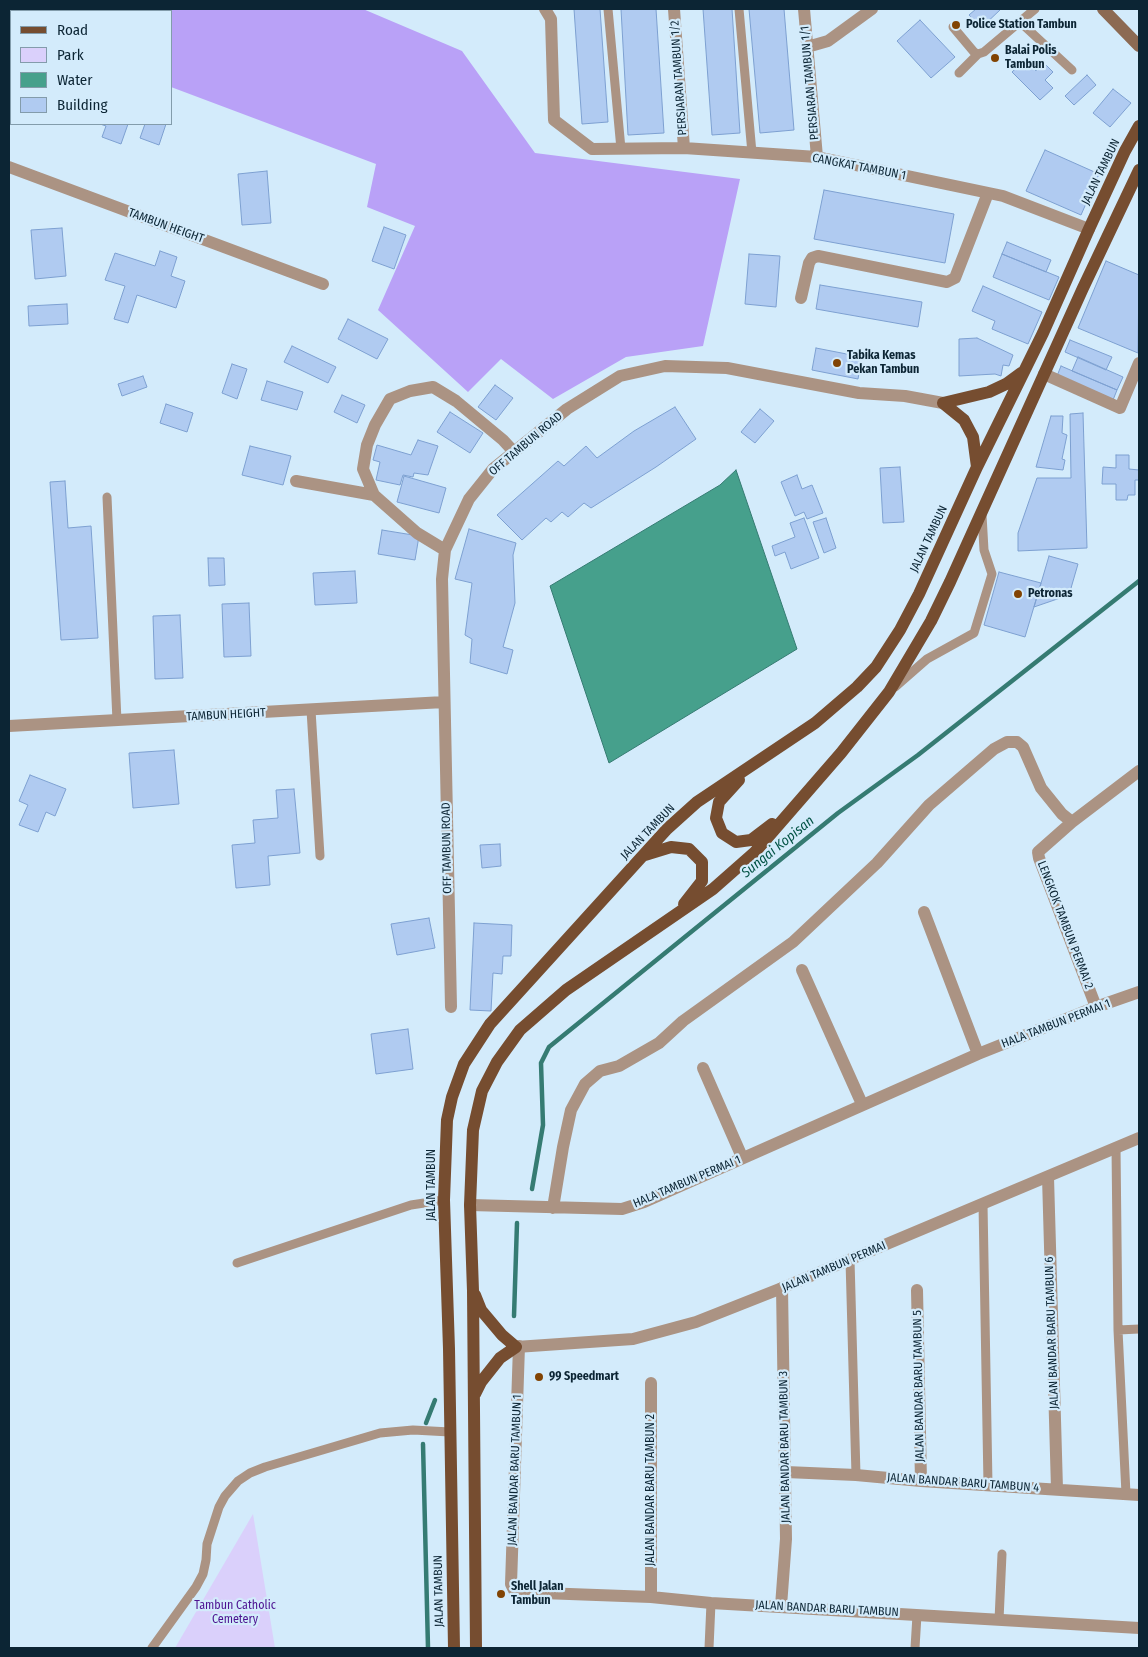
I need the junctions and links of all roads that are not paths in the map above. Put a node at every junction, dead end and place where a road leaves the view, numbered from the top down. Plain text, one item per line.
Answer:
1 (546, 9) edge
2 (608, 9) edge
3 (674, 9) edge
4 (739, 9) edge
5 (804, 9) edge
6 (872, 9) edge
7 (1035, 9) edge
8 (1103, 9) edge
9 (1020, 22) junction
10 (953, 27) dead end
11 (1139, 46) edge
12 (807, 47) junction
13 (978, 54) junction
14 (1072, 70) dead end
15 (959, 73) dead end
16 (1139, 126) edge
17 (684, 148) junction
18 (621, 149) junction
19 (752, 153) junction
20 (817, 157) junction
21 (9, 168) edge
22 (1139, 170) edge
23 (988, 193) junction
24 (1089, 229) junction
25 (323, 284) dead end
26 (801, 298) dead end
27 (1139, 363) edge
28 (1024, 371) junction
29 (1044, 374) junction
30 (943, 403) junction
31 (514, 452) junction
32 (978, 467) junction
33 (296, 481) dead end
34 (374, 495) junction
35 (108, 497) dead end
36 (982, 512) junction
37 (445, 550) junction
38 (889, 692) junction
39 (444, 702) junction
40 (311, 710) junction
41 (117, 721) junction
42 (9, 726) edge
43 (748, 770) junction
44 (1139, 771) edge
45 (791, 809) junction
46 (1072, 822) junction
47 (645, 855) junction
48 (320, 856) dead end
49 (924, 912) dead end
50 (676, 914) junction
51 (802, 970) dead end
52 (1139, 992) edge
53 (451, 1006) dead end
54 (1096, 1007) junction
55 (978, 1054) junction
56 (703, 1068) dead end
57 (862, 1104) junction
58 (1139, 1138) edge
59 (1116, 1147) junction
60 (742, 1158) junction
61 (1048, 1177) junction
62 (444, 1200) junction
63 (983, 1204) junction
64 (470, 1206) junction
65 (553, 1208) junction
66 (850, 1260) junction
67 (238, 1263) dead end
68 (782, 1288) junction
69 (917, 1290) dead end
70 (473, 1291) junction
71 (1139, 1329) edge
72 (1118, 1330) junction
73 (517, 1346) junction
74 (651, 1384) dead end
75 (474, 1396) junction
76 (450, 1432) junction
77 (786, 1472) junction
78 (856, 1474) junction
79 (921, 1481) junction
80 (988, 1485) junction
81 (1056, 1489) junction
82 (1133, 1495) edge
83 (1002, 1554) dead end
84 (515, 1592) joint
85 (652, 1597) junction
86 (711, 1603) junction
87 (781, 1606) junction
88 (917, 1615) junction
89 (998, 1620) junction
90 (1139, 1628) edge
91 (152, 1648) edge
92 (454, 1648) edge
93 (476, 1648) edge
94 (709, 1648) edge
95 (915, 1648) edge

1 - 18 street, CANGKAT TAMBUN 1
2 - 18 lane
3 - 17 street, PERSIARAN TAMBUN 1/2
4 - 19 lane
5 - 12 street, PERSIARAN TAMBUN 1/1
6 - 12 street
7 - 9 lane
8 - 11 main road
9 - 13 lane
9 - 14 lane
10 - 13 lane
12 - 20 street, PERSIARAN TAMBUN 1/1
13 - 15 lane
16 - 24 main road, JALAN TAMBUN
17 - 18 street, CANGKAT TAMBUN 1
17 - 19 street, CANGKAT TAMBUN 1
19 - 20 street, CANGKAT TAMBUN 1
20 - 23 street, CANGKAT TAMBUN 1
21 - 25 street, TAMBUN HEIGHT
22 - 29 main road
23 - 24 street, CANGKAT TAMBUN 1
23 - 26 street
24 - 28 main road, JALAN TAMBUN
27 - 29 street
28 - 30 main road
28 - 32 main road, JALAN TAMBUN
29 - 36 main road
30 - 31 street, OFF TAMBUN ROAD
30 - 32 main road
31 - 34 street
31 - 37 street, OFF TAMBUN ROAD
32 - 43 main road, JALAN TAMBUN
33 - 34 street
34 - 37 street
35 - 41 lane
36 - 38 main road
36 - 38 lane
37 - 39 street, OFF TAMBUN ROAD
38 - 45 main road
39 - 40 street, TAMBUN HEIGHT
39 - 53 street, OFF TAMBUN ROAD
40 - 41 street, TAMBUN HEIGHT
40 - 48 lane
41 - 42 street, TAMBUN HEIGHT
43 - 45 main road
43 - 47 main road, JALAN TAMBUN
44 - 46 street, LENGKOK TAMBUN PERMAI 2
45 - 50 main road
46 - 54 street, LENGKOK TAMBUN PERMAI 2
46 - 65 street
47 - 50 main road
47 - 62 main road, JALAN TAMBUN
49 - 55 street
50 - 64 main road
51 - 57 street
52 - 54 street, HALA TAMBUN PERMAI 1
54 - 55 street, HALA TAMBUN PERMAI 1
55 - 57 street, HALA TAMBUN PERMAI 1
56 - 60 street
57 - 60 street, HALA TAMBUN PERMAI 1
58 - 59 street, JALAN TAMBUN PERMAI
59 - 61 street, JALAN TAMBUN PERMAI
59 - 72 lane
60 - 65 street, HALA TAMBUN PERMAI 1
61 - 63 street, JALAN TAMBUN PERMAI
61 - 81 street, JALAN BANDAR BARU TAMBUN 6
62 - 67 lane
62 - 76 main road, JALAN TAMBUN
63 - 66 street, JALAN TAMBUN PERMAI
63 - 80 lane
64 - 65 street, HALA TAMBUN PERMAI 1
64 - 70 main road
66 - 68 street, JALAN TAMBUN PERMAI
66 - 78 lane
68 - 73 street, JALAN TAMBUN PERMAI
68 - 77 street, JALAN BANDAR BARU TAMBUN 3
69 - 79 street, JALAN BANDAR BARU TAMBUN 5
70 - 73 main road
70 - 75 main road
71 - 72 lane
72 - 82 lane
73 - 75 main road
73 - 84 street, JALAN BANDAR BARU TAMBUN 1
74 - 85 street, JALAN BANDAR BARU TAMBUN 2
75 - 93 main road
76 - 91 lane
76 - 92 main road, JALAN TAMBUN
77 - 78 street, JALAN BANDAR BARU TAMBUN 4
77 - 87 street, JALAN BANDAR BARU TAMBUN 3
78 - 79 street, JALAN BANDAR BARU TAMBUN 4
79 - 80 street, JALAN BANDAR BARU TAMBUN 4
80 - 81 street, JALAN BANDAR BARU TAMBUN 4
81 - 82 street, JALAN BANDAR BARU TAMBUN 4
83 - 89 lane
84 - 85 street, JALAN BANDAR BARU TAMBUN
85 - 86 street, JALAN BANDAR BARU TAMBUN
86 - 87 street, JALAN BANDAR BARU TAMBUN
86 - 94 lane
87 - 88 street, JALAN BANDAR BARU TAMBUN
88 - 89 street, JALAN BANDAR BARU TAMBUN
88 - 95 lane
89 - 90 street, JALAN BANDAR BARU TAMBUN

